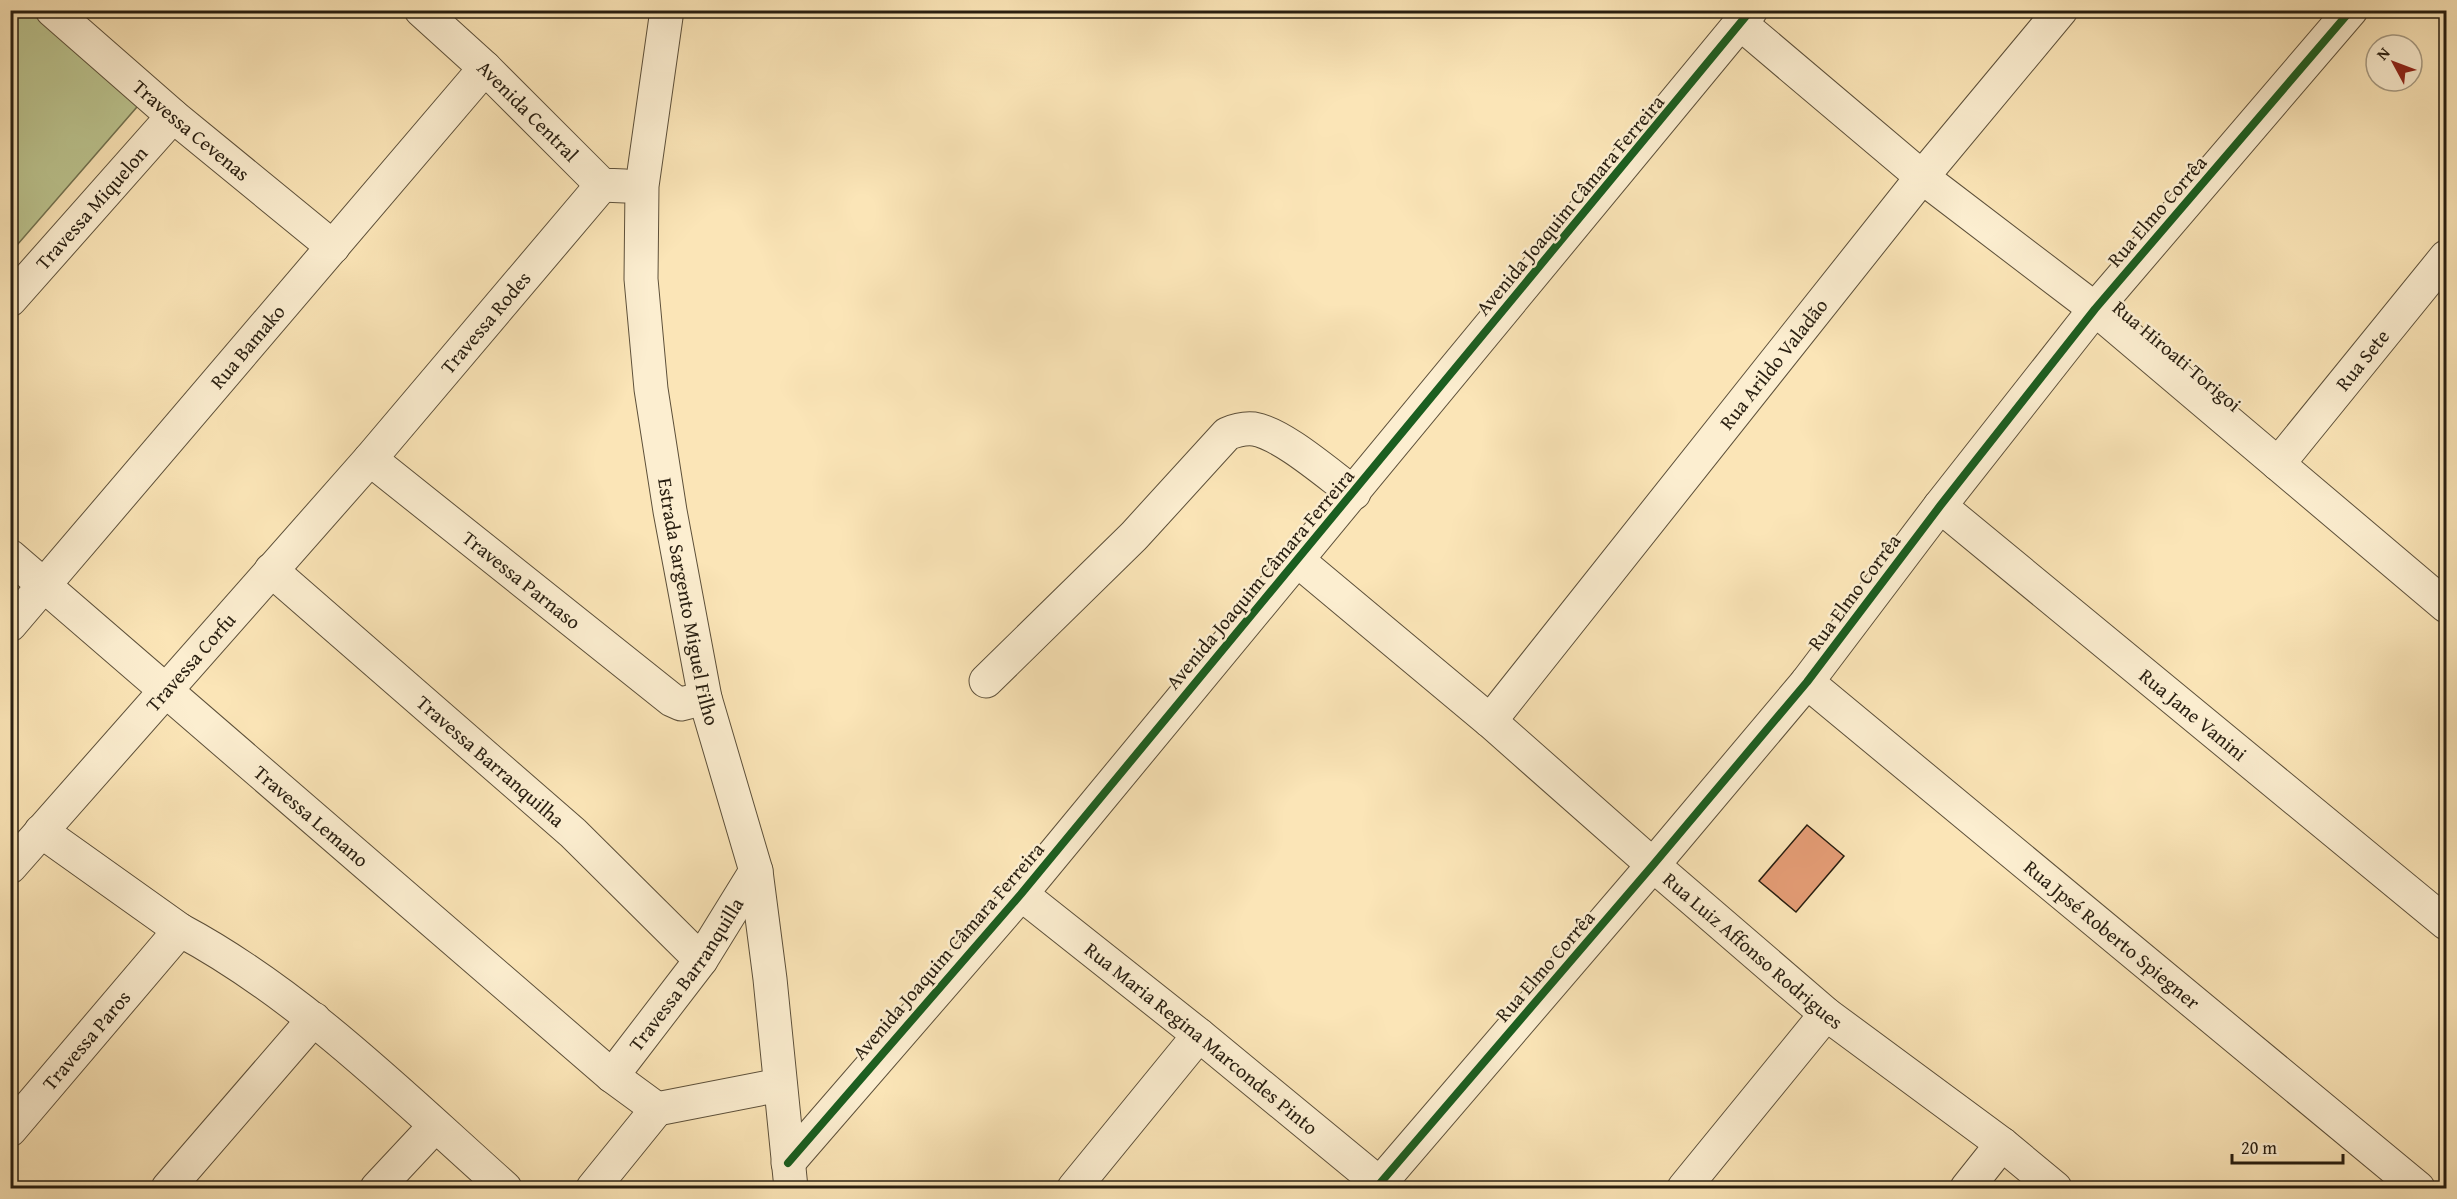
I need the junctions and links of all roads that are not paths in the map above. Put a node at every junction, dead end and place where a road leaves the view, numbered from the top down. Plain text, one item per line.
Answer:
1 (52, 10) edge
2 (421, 10) edge
3 (667, 10) edge
4 (2061, 10) edge
5 (2351, 10) edge
6 (1746, 17) edge
7 (485, 68) junction
8 (173, 116) junction
9 (1922, 177) junction
10 (602, 185) junction
11 (642, 186) junction
12 (333, 247) junction
13 (2446, 257) edge
14 (13, 292) edge
15 (2095, 309) junction
16 (370, 459) junction
17 (2278, 464) junction
18 (1354, 493) junction
19 (1940, 506) junction
20 (10, 556) edge
21 (1296, 559) junction
22 (271, 570) junction
23 (45, 587) junction
24 (2446, 606) edge
25 (10, 625) edge
26 (986, 681) dead end
27 (1807, 682) junction
28 (164, 691) junction
29 (705, 698) junction
30 (1490, 721) junction
31 (41, 831) junction
32 (1653, 866) junction
33 (10, 867) edge
34 (756, 871) junction
35 (1021, 894) junction
36 (2446, 923) edge
37 (180, 930) junction
38 (701, 960) junction
39 (1826, 1014) junction
40 (314, 1019) junction
41 (1199, 1035) junction
42 (612, 1076) junction
43 (780, 1085) junction
44 (657, 1109) junction
45 (435, 1126) junction
46 (10, 1130) edge
47 (2002, 1144) junction
48 (789, 1176) edge
49 (1378, 1186) edge
50 (168, 1188) edge
51 (377, 1188) edge
52 (505, 1188) edge
53 (593, 1188) edge
54 (1074, 1188) edge
55 (1684, 1188) edge
56 (1967, 1188) edge
57 (2055, 1188) edge
58 (2418, 1188) edge

1 - 8 street, Travessa Cevenas
2 - 7 street, Avenida Central
3 - 11 street, Estrada Sargento Miguel Filho
4 - 9 street, Rua Arildo Valadão
5 - 15 street, Rua Elmo Corrêa
6 - 9 street, Rua Hiroati Torigoi
6 - 18 street, Avenida Joaquim Câmara Ferreira
7 - 10 street, Avenida Central
7 - 12 street, Rua Bamako
8 - 12 street, Travessa Cevenas
8 - 14 street, Travessa Miquelon
9 - 15 street, Rua Hiroati Torigoi
9 - 30 street, Rua Arildo Valadão
10 - 11 street
10 - 16 street, Travessa Rodes
11 - 29 street, Estrada Sargento Miguel Filho
12 - 23 street, Rua Bamako
13 - 17 street, Rua Sete
15 - 17 street, Rua Hiroati Torigoi
15 - 19 street, Rua Elmo Corrêa
16 - 22 street, Travessa Corfu
16 - 29 street, Travessa Parnaso
17 - 24 street, Rua Hiroati Torigoi
18 - 21 street, Avenida Joaquim Câmara Ferreira
18 - 26 street
19 - 27 street, Rua Elmo Corrêa
19 - 36 street, Rua Jane Vanini
20 - 23 street, Travessa Lemano
21 - 30 street, Rua Luiz Affonso Rodrigues
21 - 35 street, Avenida Joaquim Câmara Ferreira
22 - 28 street, Travessa Corfu
22 - 38 street, Travessa Barranquilha
23 - 25 street, Rua Bamako
23 - 28 street, Travessa Lemano
27 - 32 street, Rua Elmo Corrêa
27 - 58 street, Rua Jpsé Roberto Spiegner
28 - 31 street, Travessa Corfu
28 - 42 street, Travessa Lemano
29 - 34 street, Estrada Sargento Miguel Filho
30 - 32 street, Rua Luiz Affonso Rodrigues
31 - 33 street, Travessa Corfu
31 - 37 street
32 - 39 street, Rua Luiz Affonso Rodrigues
32 - 49 street, Rua Elmo Corrêa
34 - 38 street, Travessa Barranquilla
34 - 43 street, Estrada Sargento Miguel Filho
35 - 41 street, Rua Maria Regina Marcondes Pinto
35 - 48 street, Avenida Joaquim Câmara Ferreira
37 - 40 street
37 - 46 street, Travessa Paros
38 - 42 street, Travessa Barranquilla
39 - 47 street, Rua Luiz Affonso Rodrigues
39 - 55 street
40 - 45 street
40 - 50 street
41 - 49 street, Rua Maria Regina Marcondes Pinto
41 - 54 street
42 - 44 street, Travessa Lemano
43 - 44 street
43 - 48 street, Estrada Sargento Miguel Filho
44 - 53 street
45 - 51 street
45 - 52 street
47 - 56 street
47 - 57 street, Rua Luiz Affonso Rodrigues

